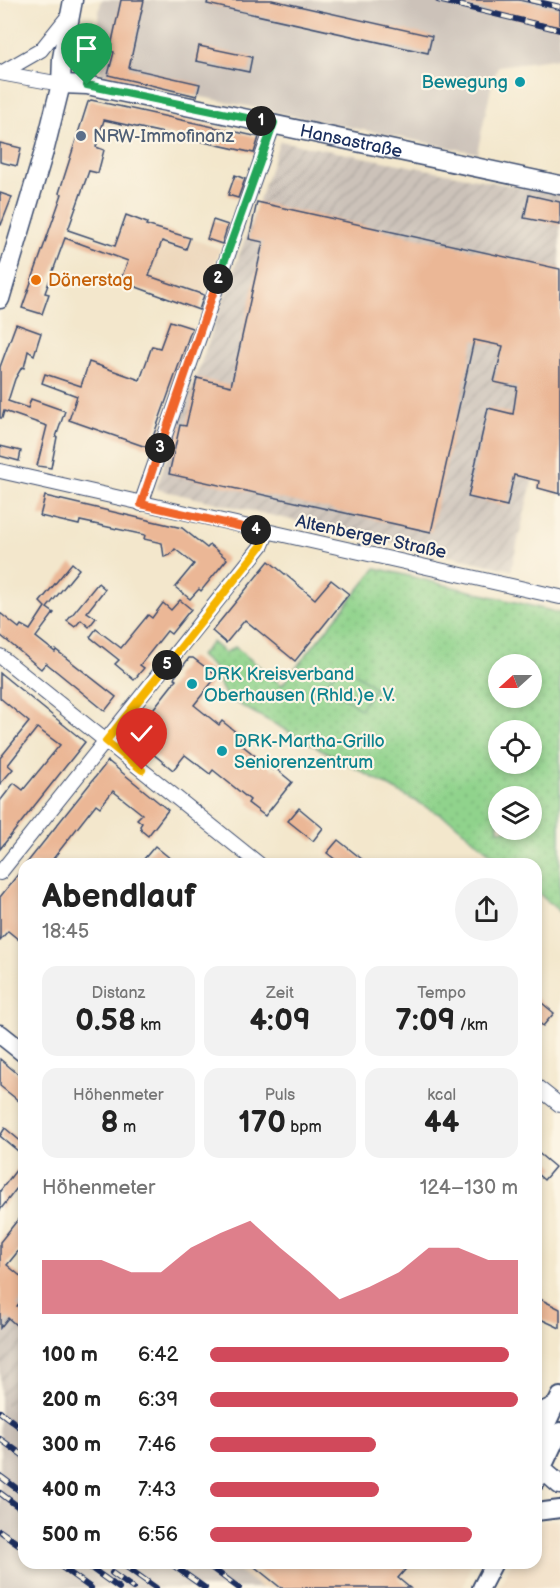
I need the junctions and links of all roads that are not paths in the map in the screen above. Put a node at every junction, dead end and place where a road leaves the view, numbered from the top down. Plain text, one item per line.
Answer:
1 (72, 7) edge
2 (0, 73) edge
3 (61, 84) junction
4 (274, 123) junction
5 (560, 185) edge
6 (0, 299) edge
7 (0, 471) edge
8 (141, 504) junction
9 (267, 532) junction
10 (560, 597) edge
11 (0, 656) edge
12 (106, 741) junction
13 (252, 858) edge
14 (0, 873) edge
15 (0, 1034) edge
16 (18, 1048) edge
17 (542, 1091) edge
18 (560, 1105) edge
19 (558, 1400) edge
20 (542, 1411) edge
21 (560, 1431) edge
22 (542, 1434) edge
23 (542, 1465) edge
24 (542, 1474) edge
25 (560, 1485) edge
26 (560, 1509) edge
27 (542, 1511) edge
28 (485, 1569) edge
29 (491, 1569) edge
30 (482, 1587) edge

1 - 2 street
1 - 3 main road
2 - 3 street, Hansastraße
3 - 4 main road, Hansastraße
3 - 6 main road
4 - 5 main road, Hansastraße
4 - 8 street
7 - 8 street, Altenberger Straße
8 - 9 street, Altenberger Straße
9 - 10 street, Altenberger Straße
9 - 12 street
11 - 12 street
12 - 13 street
12 - 14 street
15 - 16 main road
17 - 18 street
19 - 20 main road
19 - 22 street
21 - 23 street
24 - 25 main road
26 - 27 street
28 - 30 street
29 - 30 street

